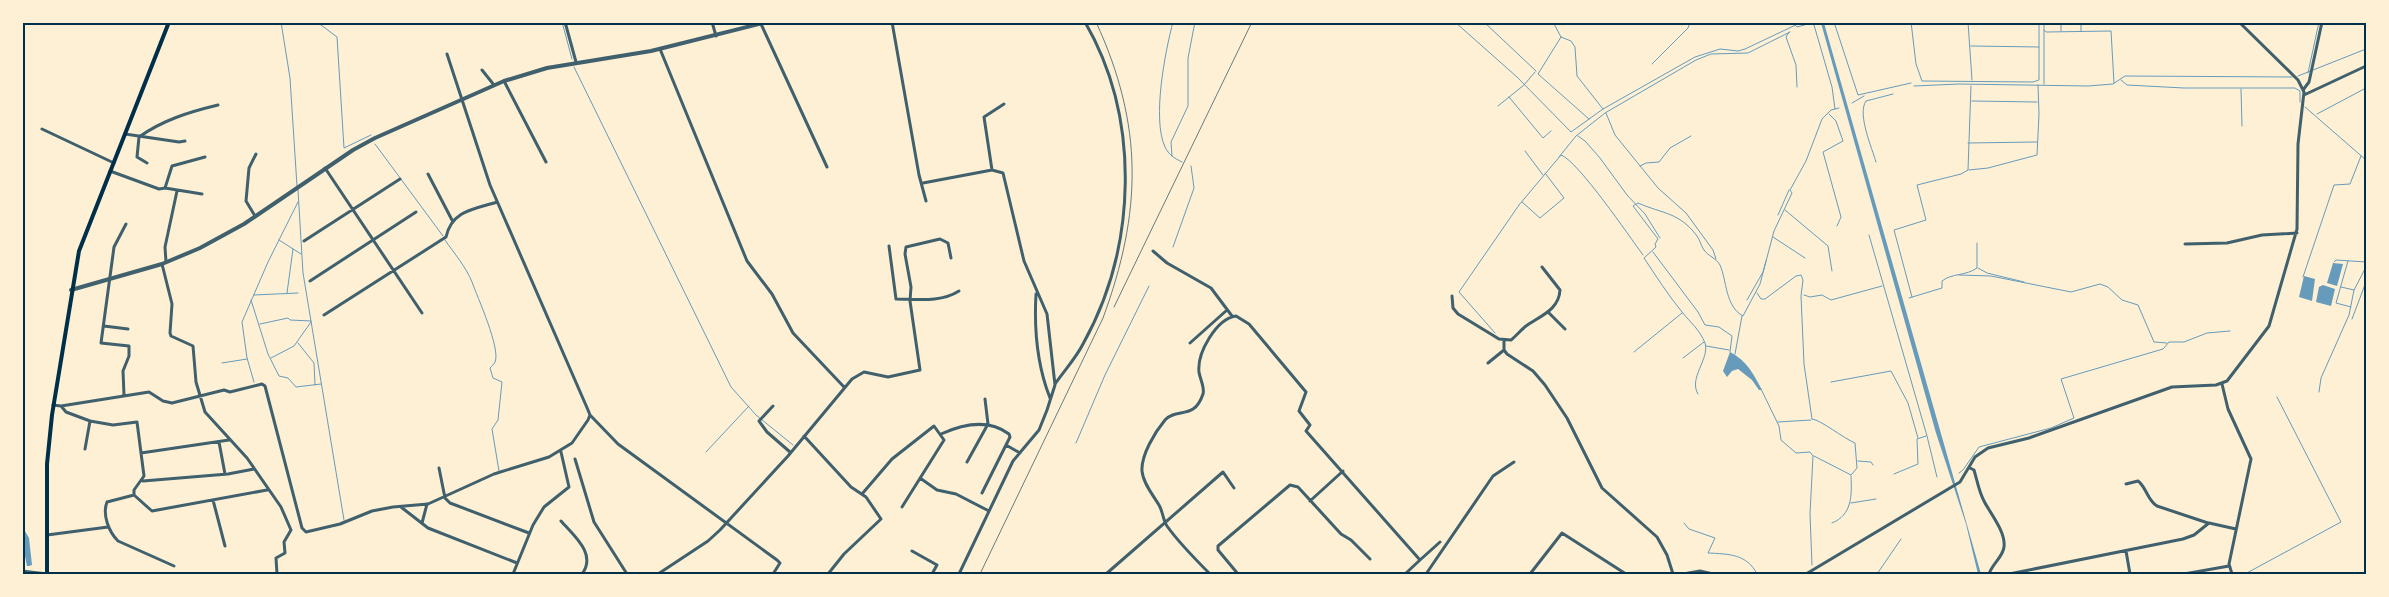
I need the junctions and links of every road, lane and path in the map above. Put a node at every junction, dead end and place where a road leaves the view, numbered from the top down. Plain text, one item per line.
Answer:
1 (26, 22) edge
2 (169, 22) edge
3 (565, 22) edge
4 (712, 22) edge
5 (767, 22) edge
6 (892, 22) edge
7 (1085, 22) edge
8 (2239, 22) edge
9 (2322, 22) edge
10 (22, 23) edge
11 (761, 24) junction
12 (716, 36) junction
13 (660, 49) junction
14 (447, 54) dead end
15 (576, 62) junction
16 (2366, 66) edge
17 (482, 70) dead end
18 (504, 81) junction
19 (494, 85) junction
20 (2303, 93) junction
21 (461, 99) junction
22 (1004, 104) dead end
23 (218, 105) dead end
24 (42, 129) dead end
25 (125, 134) junction
26 (139, 137) junction
27 (184, 141) dead end
28 (256, 154) dead end
29 (205, 157) dead end
30 (147, 162) dead end
31 (546, 162) dead end
32 (114, 164) junction
33 (325, 167) junction
34 (826, 167) dead end
35 (992, 170) junction
36 (110, 171) junction
37 (428, 174) dead end
38 (400, 179) dead end
39 (923, 183) junction
40 (165, 188) junction
41 (177, 191) junction
42 (202, 194) dead end
43 (926, 201) dead end
44 (497, 202) junction
45 (353, 209) junction
46 (416, 212) dead end
47 (255, 216) junction
48 (452, 220) junction
49 (126, 224) dead end
50 (2297, 233) junction
51 (373, 240) junction
52 (304, 241) dead end
53 (2185, 244) dead end
54 (889, 246) dead end
55 (1153, 251) dead end
56 (951, 258) dead end
57 (164, 264) junction
58 (1542, 267) dead end
59 (393, 270) junction
60 (110, 280) junction
61 (310, 281) dead end
62 (71, 290) junction
63 (958, 291) dead end
64 (1037, 292) junction
65 (1452, 296) dead end
66 (910, 301) junction
67 (1227, 310) junction
68 (1548, 312) junction
69 (422, 313) dead end
70 (324, 315) dead end
71 (1232, 316) junction
72 (104, 326) junction
73 (128, 329) dead end
74 (1565, 329) dead end
75 (1504, 341) junction
76 (1190, 343) dead end
77 (1504, 350) junction
78 (1488, 364) dead end
79 (1054, 384) junction
80 (2222, 384) junction
81 (844, 387) junction
82 (124, 395) junction
83 (200, 397) junction
84 (1051, 398) junction
85 (985, 399) dead end
86 (53, 405) junction
87 (61, 406) junction
88 (773, 406) dead end
89 (590, 415) junction
90 (90, 420) junction
91 (988, 424) junction
92 (941, 434) junction
93 (804, 436) junction
94 (230, 440) junction
95 (219, 442) junction
96 (1006, 445) junction
97 (85, 449) dead end
98 (561, 452) junction
99 (790, 452) junction
100 (141, 453) junction
101 (1020, 453) junction
102 (575, 459) dead end
103 (967, 462) dead end
104 (1514, 462) dead end
105 (439, 468) dead end
106 (1970, 468) junction
107 (254, 469) junction
108 (1343, 471) junction
109 (224, 474) junction
110 (920, 478) junction
111 (142, 481) junction
112 (2126, 484) dead end
113 (1234, 488) dead end
114 (267, 490) junction
115 (862, 494) junction
116 (982, 494) dead end
117 (134, 495) junction
118 (445, 498) junction
119 (213, 500) junction
120 (1310, 501) junction
121 (427, 504) junction
122 (402, 507) junction
123 (902, 507) dead end
124 (989, 511) junction
125 (561, 521) dead end
126 (422, 523) junction
127 (2209, 523) junction
128 (726, 524) junction
129 (1166, 524) junction
130 (108, 527) junction
131 (2236, 529) junction
132 (529, 533) junction
133 (47, 535) junction
134 (1440, 542) dead end
135 (225, 546) dead end
136 (912, 551) dead end
137 (2126, 551) junction
138 (1370, 559) dead end
139 (1420, 560) junction
140 (517, 563) junction
141 (174, 566) dead end
142 (2229, 566) junction
143 (23, 572) edge
144 (47, 574) edge
145 (277, 574) edge
146 (513, 574) edge
147 (582, 574) edge
148 (627, 574) edge
149 (658, 574) edge
150 (772, 574) edge
151 (828, 574) edge
152 (932, 574) edge
153 (959, 574) edge
154 (1106, 574) edge
155 (1210, 574) edge
156 (1238, 574) edge
157 (1405, 574) edge
158 (1426, 574) edge
159 (1530, 574) edge
160 (1626, 574) edge
161 (1673, 574) edge
162 (1683, 574) edge
163 (1713, 574) edge
164 (1806, 574) edge
165 (1989, 574) edge
166 (2009, 574) edge
167 (2130, 574) edge
168 (2184, 574) edge
169 (2232, 574) edge

1 - 10 street
2 - 25 main road
3 - 15 street
4 - 12 street
5 - 11 street
6 - 39 street
7 - 79 street
8 - 20 street
9 - 20 street
11 - 12 street
11 - 34 street
12 - 13 street
13 - 15 street
13 - 81 street
14 - 21 street
15 - 18 street
16 - 20 street
17 - 19 street
18 - 19 street
18 - 31 street
19 - 21 street
20 - 50 street
21 - 33 street
21 - 44 street
22 - 35 street
23 - 26 street
24 - 32 street
25 - 26 street
25 - 32 main road
26 - 27 street
26 - 30 street
28 - 47 street
29 - 40 street
32 - 36 main road
33 - 45 street
33 - 47 street
35 - 39 street
35 - 64 street
36 - 40 street
36 - 62 main road
37 - 48 street
38 - 45 street
39 - 43 street
40 - 41 street
41 - 42 street
41 - 57 street
44 - 48 street
44 - 89 street
45 - 51 street
45 - 52 street
46 - 51 street
47 - 57 street
48 - 59 street
49 - 60 street
50 - 53 street
50 - 80 street
51 - 59 street
51 - 61 street
54 - 66 street
55 - 67 street
56 - 66 street
57 - 60 street
57 - 83 street
58 - 68 street
59 - 69 street
59 - 70 street
60 - 62 street
60 - 72 street
62 - 86 main road
63 - 66 street
64 - 79 street
64 - 84 street
65 - 75 street
66 - 81 street
67 - 71 street
67 - 76 street
68 - 74 street
68 - 75 street
71 - 108 street
71 - 129 street
72 - 73 street
72 - 82 street
75 - 77 street
77 - 78 street
77 - 161 street
79 - 84 street
80 - 106 street
80 - 131 street
81 - 93 street
82 - 83 street
82 - 87 street
83 - 94 street
83 - 122 street
84 - 101 street
85 - 91 street
86 - 87 street
86 - 133 main road
87 - 90 street
88 - 99 street
89 - 98 street
89 - 128 street
90 - 97 street
90 - 100 street
91 - 92 street
91 - 96 street
91 - 103 street
92 - 110 street
92 - 115 street
93 - 99 street
93 - 115 street
94 - 95 street
94 - 107 street
95 - 100 street
95 - 109 street
96 - 101 street
96 - 116 street
98 - 118 street
98 - 132 street
99 - 128 street
100 - 111 street
101 - 124 street
102 - 148 street
104 - 158 street
105 - 118 street
106 - 164 street
106 - 165 street
107 - 109 street
107 - 114 street
108 - 120 street
108 - 139 street
109 - 111 street
110 - 123 street
110 - 124 street
111 - 117 street
112 - 127 street
113 - 129 street
114 - 119 street
114 - 145 street
115 - 151 street
117 - 119 street
117 - 130 street
118 - 121 street
118 - 132 street
119 - 135 street
120 - 138 street
120 - 156 street
121 - 122 street
121 - 126 street
122 - 126 street
124 - 153 street
125 - 147 street
126 - 140 street
127 - 131 street
127 - 137 street
128 - 149 street
128 - 150 street
129 - 154 street
129 - 155 street
130 - 133 street
130 - 141 street
131 - 142 street
132 - 140 street
133 - 144 main road
134 - 139 street
136 - 152 street
137 - 166 street
137 - 167 street
139 - 157 street
140 - 146 street
142 - 168 street
142 - 169 street
143 - 144 street
159 - 160 street
162 - 163 street

